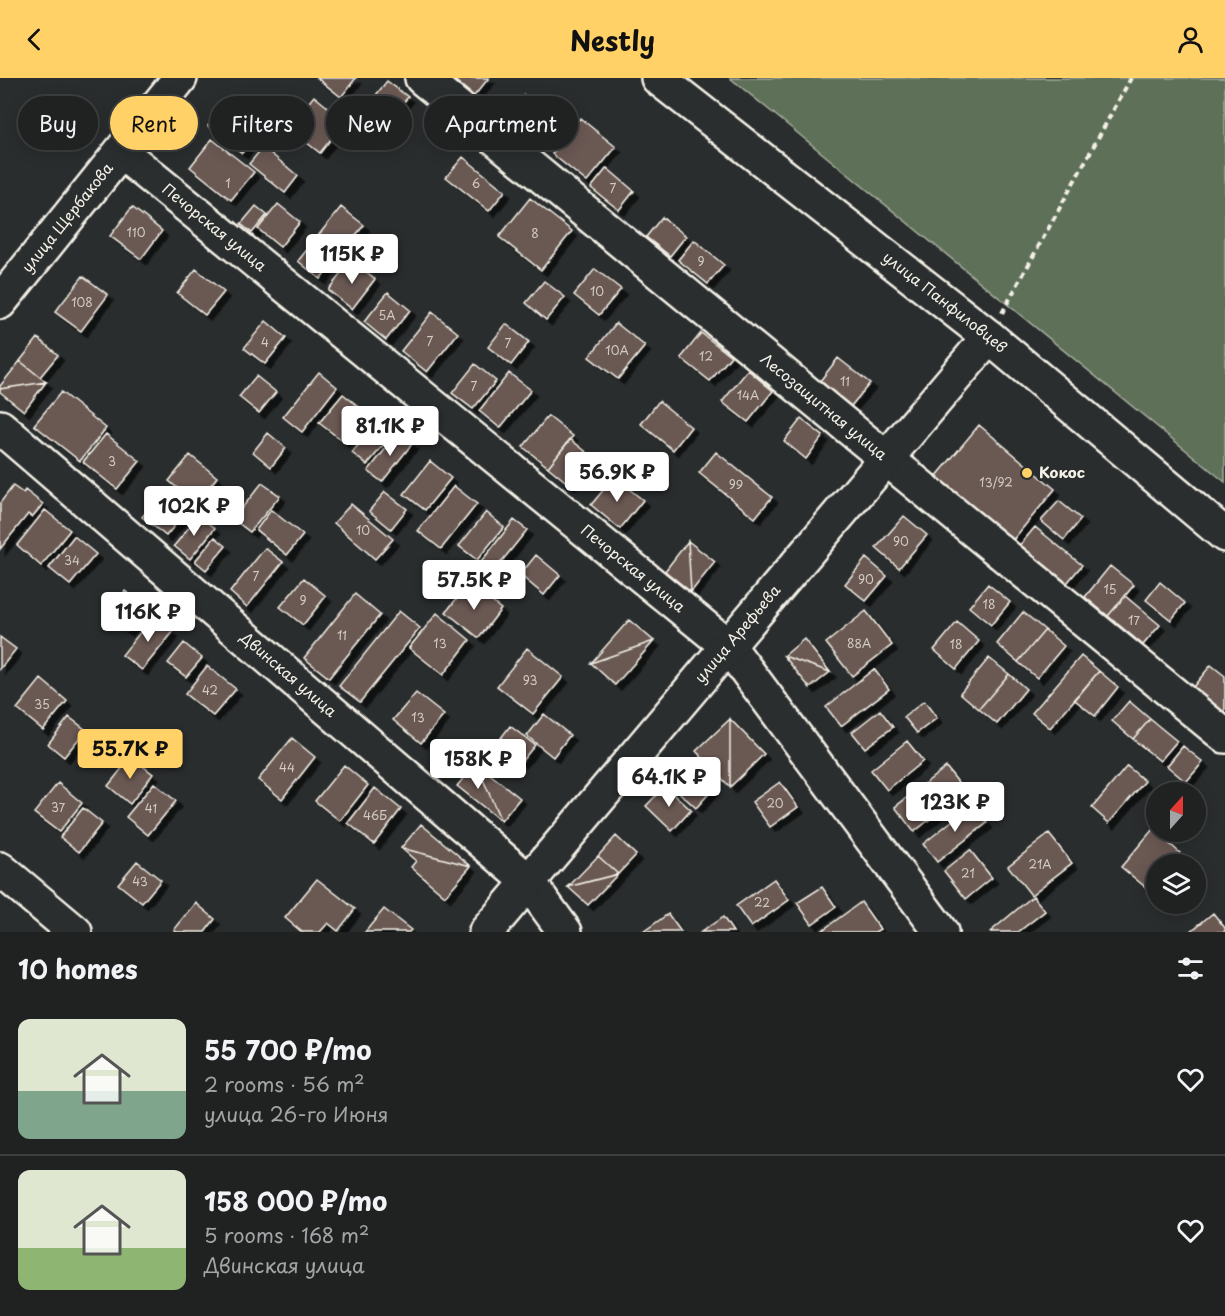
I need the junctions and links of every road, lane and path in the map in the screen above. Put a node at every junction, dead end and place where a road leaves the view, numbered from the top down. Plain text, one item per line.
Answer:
1 (180, 78) edge
2 (422, 78) edge
3 (658, 78) edge
4 (1131, 78) edge
5 (122, 152) junction
6 (0, 302) edge
7 (989, 337) junction
8 (0, 427) edge
9 (888, 459) junction
10 (1225, 535) edge
11 (729, 647) junction
12 (1225, 736) edge
13 (0, 869) edge
14 (527, 880) junction
15 (75, 932) edge
16 (486, 932) edge
17 (565, 932) edge
18 (941, 932) edge

1 - 5 street, улица Щербакова
2 - 9 street, Лесозащитная улица
3 - 7 street, улица Панфиловцев
4 - 7 path
5 - 6 street, улица Щербакова
5 - 11 street, Печорская улица
7 - 9 street, улица Арефьева
7 - 10 street, улица Панфиловцев
8 - 14 street, Двинская улица
9 - 11 street, улица Арефьева
9 - 12 street, Лесозащитная улица
11 - 14 street, улица Арефьева
11 - 18 street, Печорская улица
13 - 15 street
14 - 16 street, улица Арефьева
14 - 17 street, Двинская улица

